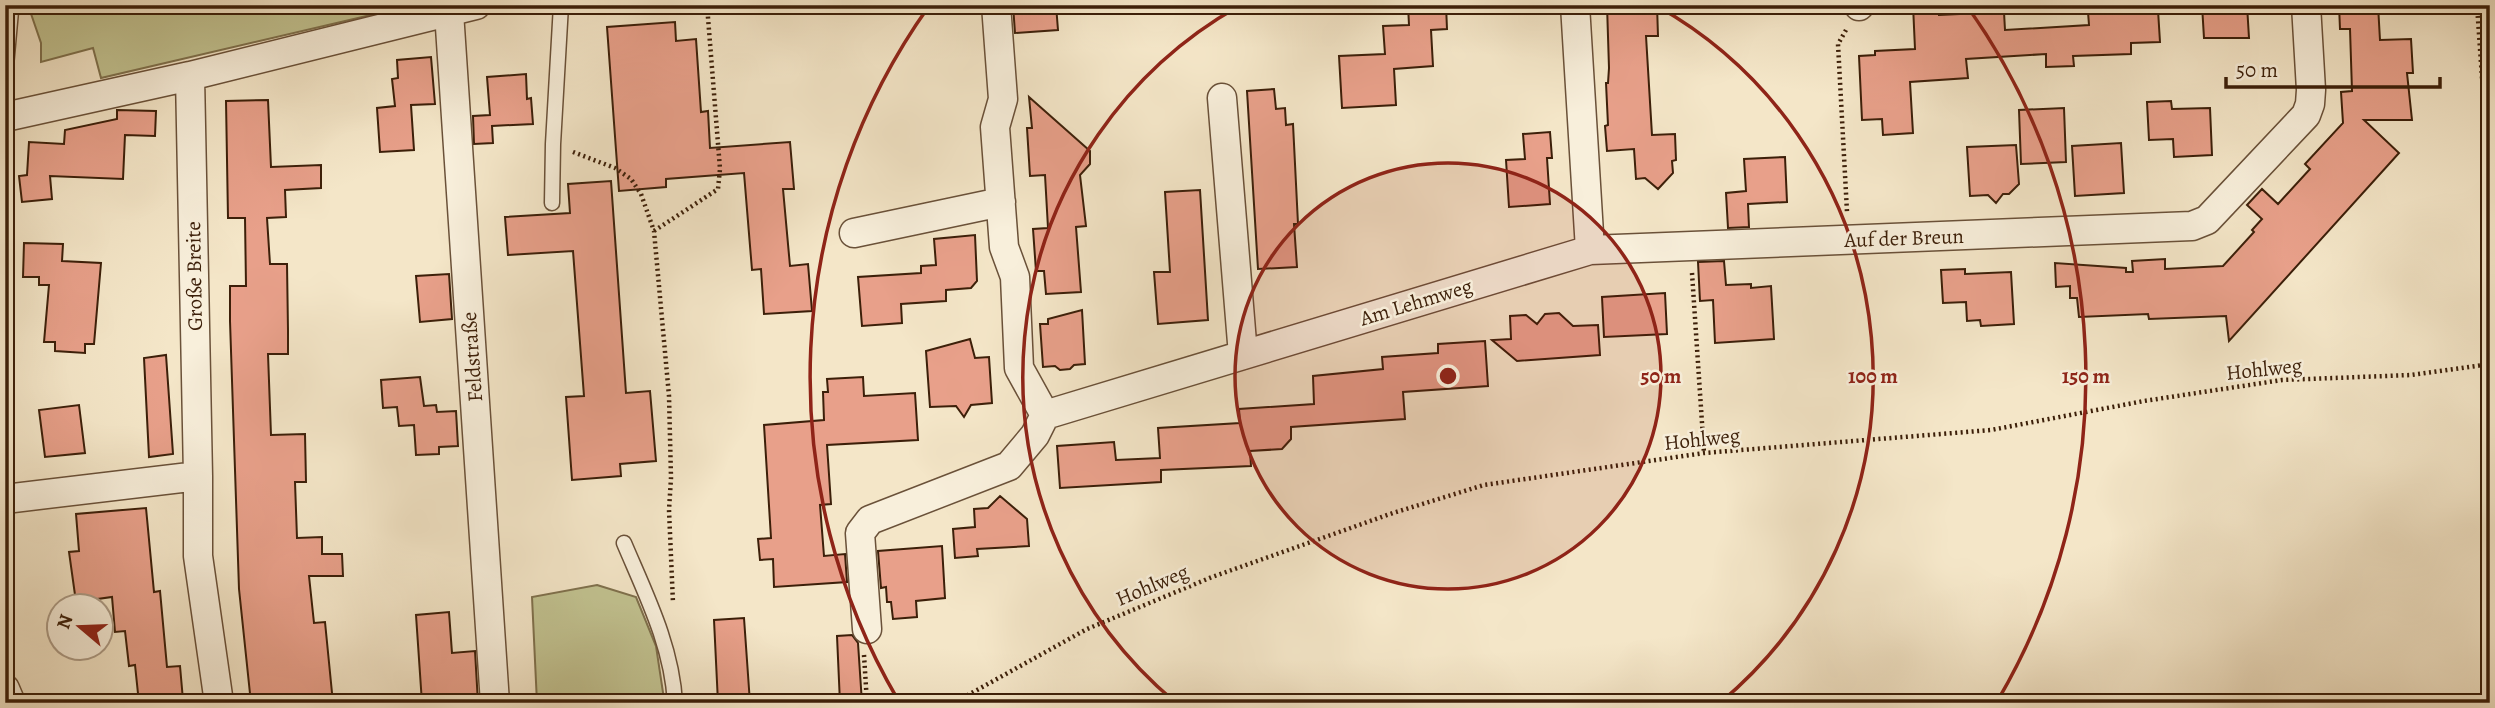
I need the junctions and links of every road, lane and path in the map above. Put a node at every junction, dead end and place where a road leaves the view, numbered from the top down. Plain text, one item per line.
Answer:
1 (10, 5) edge
2 (476, 5) edge
3 (561, 5) edge
4 (707, 5) edge
5 (996, 5) edge
6 (1575, 5) edge
7 (2306, 5) edge
8 (2477, 5) edge
9 (1859, 6) edge
10 (449, 12) junction
11 (190, 75) junction
12 (5, 77) edge
13 (1222, 98) dead end
14 (5, 117) edge
15 (553, 144) junction
16 (2490, 194) edge
17 (552, 202) dead end
18 (1001, 202) junction
19 (654, 231) junction
20 (854, 233) dead end
21 (1849, 241) junction
22 (1690, 248) junction
23 (1590, 250) junction
24 (1242, 355) junction
25 (2490, 364) edge
26 (1045, 415) junction
27 (1704, 453) junction
28 (198, 476) junction
29 (5, 499) edge
30 (624, 543) dead end
31 (867, 629) joint
32 (666, 643) junction
33 (5, 689) edge
34 (11, 703) edge
35 (219, 703) edge
36 (495, 703) edge
37 (676, 703) edge
38 (867, 703) edge
39 (959, 703) edge

1 - 12 lane
2 - 10 street
3 - 15 lane
4 - 19 path
5 - 18 street
6 - 23 street
7 - 21 street, Auf der Breun
8 - 16 path
9 - 21 path
10 - 11 street
10 - 36 street, Feldstraße
11 - 14 street
11 - 28 street, Große Breite
13 - 24 street
15 - 17 lane
15 - 19 path
18 - 20 street
18 - 26 street
19 - 32 path
21 - 22 street, Auf der Breun
22 - 23 street, Auf der Breun
22 - 27 path
23 - 24 street, Am Lehmweg
24 - 26 street, Am Lehmweg
25 - 27 path, Hohlweg
26 - 31 street
27 - 39 path, Hohlweg
28 - 29 street
28 - 35 street, Große Breite
30 - 32 lane
31 - 38 path
32 - 37 lane
33 - 34 street

